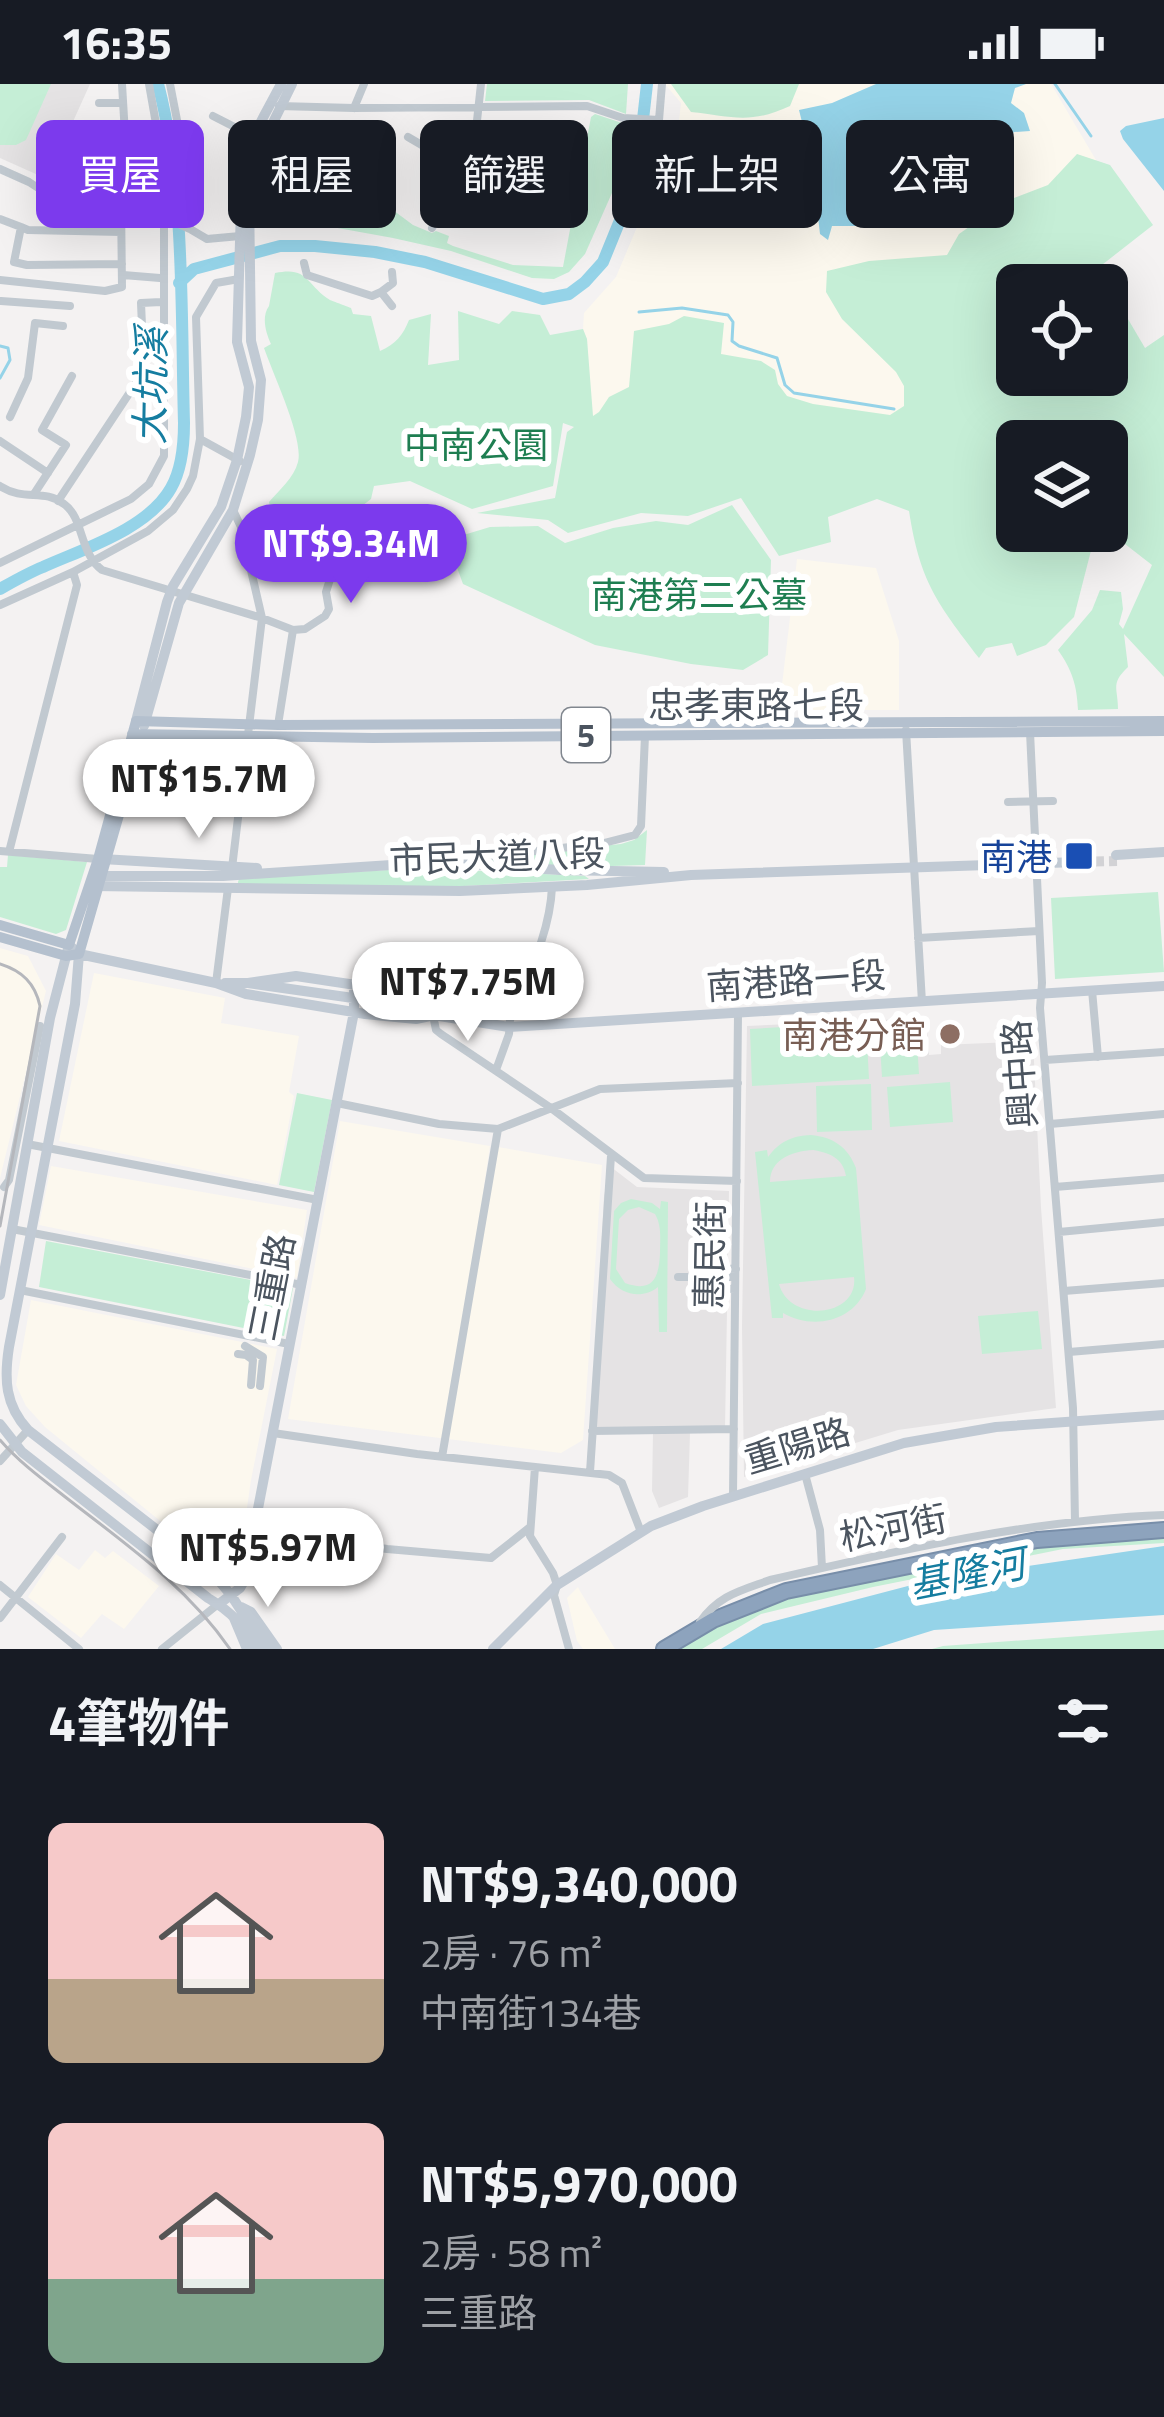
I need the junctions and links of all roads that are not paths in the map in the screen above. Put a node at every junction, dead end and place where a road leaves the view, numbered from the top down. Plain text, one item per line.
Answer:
1 (122, 84) edge
2 (149, 84) edge
3 (170, 84) edge
4 (281, 84) edge
5 (292, 84) edge
6 (364, 84) edge
7 (481, 84) edge
8 (662, 84) edge
9 (99, 104) dead end
10 (123, 104) junction
11 (276, 104) junction
12 (478, 106) junction
13 (354, 108) junction
14 (213, 116) dead end
15 (124, 120) edge
16 (155, 120) edge
17 (265, 120) edge
18 (476, 120) edge
19 (228, 124) edge
20 (408, 137) dead end
21 (420, 144) edge
22 (0, 169) edge
23 (36, 187) edge
24 (0, 219) edge
25 (21, 227) junction
26 (122, 228) edge
27 (166, 228) edge
28 (245, 228) edge
29 (190, 229) joint
30 (121, 232) junction
31 (246, 239) junction
32 (304, 262) dead end
33 (122, 270) junction
34 (244, 272) junction
35 (392, 272) dead end
36 (160, 278) dead end
37 (0, 280) edge
38 (381, 292) junction
39 (2, 301) edge
40 (161, 302) dead end
41 (392, 306) dead end
42 (70, 307) dead end
43 (64, 326) dead end
44 (72, 376) dead end
45 (10, 417) dead end
46 (200, 439) junction
47 (0, 441) edge
48 (243, 461) junction
49 (48, 473) junction
50 (0, 486) edge
51 (33, 496) junction
52 (58, 501) junction
53 (233, 510) junction
54 (354, 521) dead end
55 (76, 524) junction
56 (293, 527) dead end
57 (280, 529) junction
58 (244, 542) junction
59 (91, 559) junction
60 (0, 563) edge
61 (73, 572) junction
62 (293, 576) dead end
63 (176, 594) junction
64 (0, 605) edge
65 (262, 618) junction
66 (293, 630) junction
67 (1164, 721) edge
68 (278, 725) junction
69 (1029, 727) junction
70 (139, 728) junction
71 (906, 728) junction
72 (1164, 730) edge
73 (247, 731) junction
74 (646, 735) junction
75 (1053, 801) dead end
76 (1008, 802) dead end
77 (4, 852) edge
78 (1164, 855) edge
79 (1116, 858) tunnel mouth
80 (102, 859) junction
81 (1079, 860) tunnel mouth
82 (437, 862) junction
83 (1031, 862) junction
84 (914, 869) junction
85 (230, 877) junction
86 (588, 878) junction
87 (95, 881) junction
88 (552, 887) junction
89 (0, 925) edge
90 (1039, 931) junction
91 (0, 937) edge
92 (918, 938) junction
93 (71, 952) junction
94 (216, 983) junction
95 (248, 983) junction
96 (354, 984) junction
97 (1164, 986) edge
98 (1093, 990) junction
99 (1041, 994) junction
100 (922, 1002) junction
101 (354, 1006) junction
102 (418, 1007) junction
103 (738, 1014) junction
104 (433, 1015) junction
105 (40, 1026) dead end
106 (509, 1028) junction
107 (1164, 1052) edge
108 (1098, 1057) junction
109 (1045, 1060) junction
110 (496, 1070) junction
111 (738, 1083) junction
112 (337, 1102) junction
113 (550, 1108) junction
114 (1164, 1114) edge
115 (1050, 1124) junction
116 (498, 1129) junction
117 (27, 1144) junction
118 (47, 1148) junction
119 (611, 1155) junction
120 (1164, 1178) edge
121 (736, 1181) junction
122 (4, 1186) dead end
123 (1055, 1187) junction
124 (318, 1200) junction
125 (1164, 1222) edge
126 (12, 1229) junction
127 (1059, 1232) junction
128 (31, 1233) junction
129 (714, 1244) dead end
130 (716, 1258) dead end
131 (735, 1273) junction
132 (678, 1277) dead end
133 (701, 1277) junction
134 (1164, 1283) edge
135 (302, 1285) junction
136 (735, 1289) junction
137 (20, 1290) junction
138 (0, 1291) edge
139 (1064, 1291) junction
140 (290, 1345) junction
141 (1164, 1345) edge
142 (1069, 1352) junction
143 (253, 1356) dead end
144 (252, 1388) dead end
145 (1164, 1415) edge
146 (1074, 1420) junction
147 (0, 1424) edge
148 (28, 1430) junction
149 (734, 1430) junction
150 (592, 1431) junction
151 (273, 1433) junction
152 (14, 1444) junction
153 (442, 1456) junction
154 (0, 1460) edge
155 (535, 1467) junction
156 (590, 1472) junction
157 (805, 1474) junction
158 (734, 1496) junction
159 (1164, 1515) edge
160 (1075, 1521) junction
161 (529, 1528) junction
162 (254, 1532) junction
163 (641, 1532) junction
164 (62, 1537) dead end
165 (183, 1550) junction
166 (822, 1568) junction
167 (0, 1585) edge
168 (556, 1585) junction
169 (16, 1597) junction
170 (219, 1604) junction
171 (234, 1605) junction
172 (0, 1618) edge
173 (80, 1649) edge
174 (162, 1649) edge
175 (248, 1649) edge
176 (261, 1649) edge
177 (277, 1649) edge
178 (493, 1649) edge
179 (568, 1649) edge
180 (653, 1649) edge
181 (666, 1649) edge

1 - 10 street
2 - 16 street
3 - 29 street
4 - 11 main road
5 - 11 main road
6 - 13 street
7 - 12 street
8 - 12 street
9 - 10 street
10 - 15 street
11 - 13 street
11 - 17 main road
11 - 31 main road
12 - 13 street
12 - 18 street
14 - 19 street
20 - 21 street
22 - 23 street
24 - 25 street
25 - 30 street
25 - 33 street
26 - 30 street
27 - 55 street
28 - 31 main road
29 - 31 street
30 - 33 street
31 - 34 main road
32 - 38 street
33 - 36 street
33 - 37 street
34 - 46 street
34 - 48 main road
35 - 38 street
38 - 41 street
39 - 42 street
40 - 52 street
43 - 45 street
44 - 49 street
46 - 48 street
46 - 59 street
47 - 49 street
48 - 53 main road
48 - 63 main road
49 - 51 street
50 - 51 street
51 - 52 street
52 - 55 street
53 - 58 street
53 - 63 main road
54 - 66 street
55 - 59 street
55 - 60 street
56 - 57 street
57 - 58 street
57 - 62 street
58 - 65 street
59 - 61 street
59 - 63 street
61 - 64 street
61 - 77 street
63 - 65 street
63 - 70 main road
65 - 66 street
65 - 73 street
66 - 68 street
67 - 69 main road, 忠孝東路七段 / 5
68 - 71 main road, 忠孝東路七段 / 5
68 - 73 main road, 忠孝東路七段 / 5
69 - 71 main road, 忠孝東路七段 / 5
69 - 72 main road, 忠孝東路七段 / 5
69 - 83 street, 興中路
70 - 73 main road, 忠孝東路七段 / 5
70 - 80 main road
71 - 74 main road, 忠孝東路七段 / 5
71 - 84 street
73 - 74 main road, 忠孝東路七段 / 5
73 - 85 street
74 - 82 street
75 - 76 street, bridge
77 - 80 street
78 - 79 main road
80 - 85 main road
80 - 87 main road
81 - 83 main road, 市民大道八段
82 - 85 main road, 市民大道八段
82 - 86 main road, 市民大道八段
83 - 84 main road, 市民大道八段
83 - 90 street, 興中路
84 - 86 main road, 市民大道八段
84 - 92 street
85 - 87 main road, 市民大道八段
85 - 88 main road, 市民大道八段
85 - 94 street
86 - 88 main road, 市民大道八段
87 - 93 main road
88 - 106 street
89 - 93 main road, 南港路一段
90 - 92 street
90 - 99 street, 興中路
91 - 93 main road, 南港路一段
92 - 100 street
93 - 94 main road, 南港路一段
93 - 117 main road
93 - 118 main road
94 - 95 main road, 南港路一段
94 - 101 main road, 南港路一段
95 - 96 main road
95 - 101 main road, 南港路一段
96 - 101 main road, 三重路
96 - 102 main road
97 - 98 main road, 南港路一段
98 - 99 main road, 南港路一段
98 - 108 street
99 - 100 main road, 南港路一段
99 - 109 street, 興中路
100 - 103 main road, 南港路一段
101 - 102 main road, 南港路一段
101 - 104 main road, 南港路一段
101 - 112 main road, 三重路
102 - 104 main road, 南港路一段
103 - 106 main road, 南港路一段
103 - 111 street, 惠民街
104 - 106 main road, 南港路一段
104 - 110 street
105 - 122 street
106 - 110 street
107 - 108 street
108 - 109 street
109 - 115 street, 興中路
110 - 113 street
111 - 113 street
111 - 121 street, 惠民街
112 - 116 street
112 - 124 main road, 三重路
113 - 116 street
113 - 119 street
114 - 115 street
115 - 123 street, 興中路
116 - 153 street
117 - 118 street
117 - 126 main road
118 - 124 street
118 - 128 main road
119 - 121 street
119 - 150 street
120 - 123 street
121 - 131 street, 惠民街
123 - 127 street, 興中路
124 - 135 main road, 三重路
125 - 127 street
126 - 128 street
126 - 138 main road
127 - 139 street, 興中路
128 - 135 street
128 - 137 main road
129 - 130 street
131 - 133 street
131 - 133 street
131 - 136 street, 惠民街
132 - 133 street
133 - 136 street
134 - 139 street
135 - 140 main road, 三重路
136 - 149 street, 惠民街
137 - 138 main road
137 - 140 street
137 - 148 main road
139 - 142 street, 興中路
140 - 151 main road, 三重路
141 - 142 street
142 - 146 street, 興中路
143 - 144 street
145 - 146 main road, 重陽路
146 - 157 main road, 重陽路
146 - 160 street, 興中路
147 - 152 main road
148 - 152 street
148 - 165 main road
149 - 150 street
149 - 158 street, 惠民街
150 - 156 street
151 - 153 street
151 - 162 main road, 三重路
152 - 154 street
152 - 170 main road
153 - 155 street
155 - 156 street
155 - 161 street
156 - 163 street
157 - 158 main road, 重陽路
157 - 166 street
158 - 163 main road, 重陽路
159 - 160 street, 松河街
160 - 166 street, 松河街
161 - 162 street
161 - 168 street
162 - 165 main road
162 - 171 main road, 三重路
163 - 168 main road, 重陽路
164 - 169 street
165 - 171 main road
166 - 180 street, 松河街
167 - 169 street
168 - 178 main road, 重陽路
168 - 179 street
169 - 172 street
169 - 173 street
170 - 171 main road
170 - 174 street
171 - 175 main road
171 - 176 main road
171 - 177 main road
181 - 181 highway

